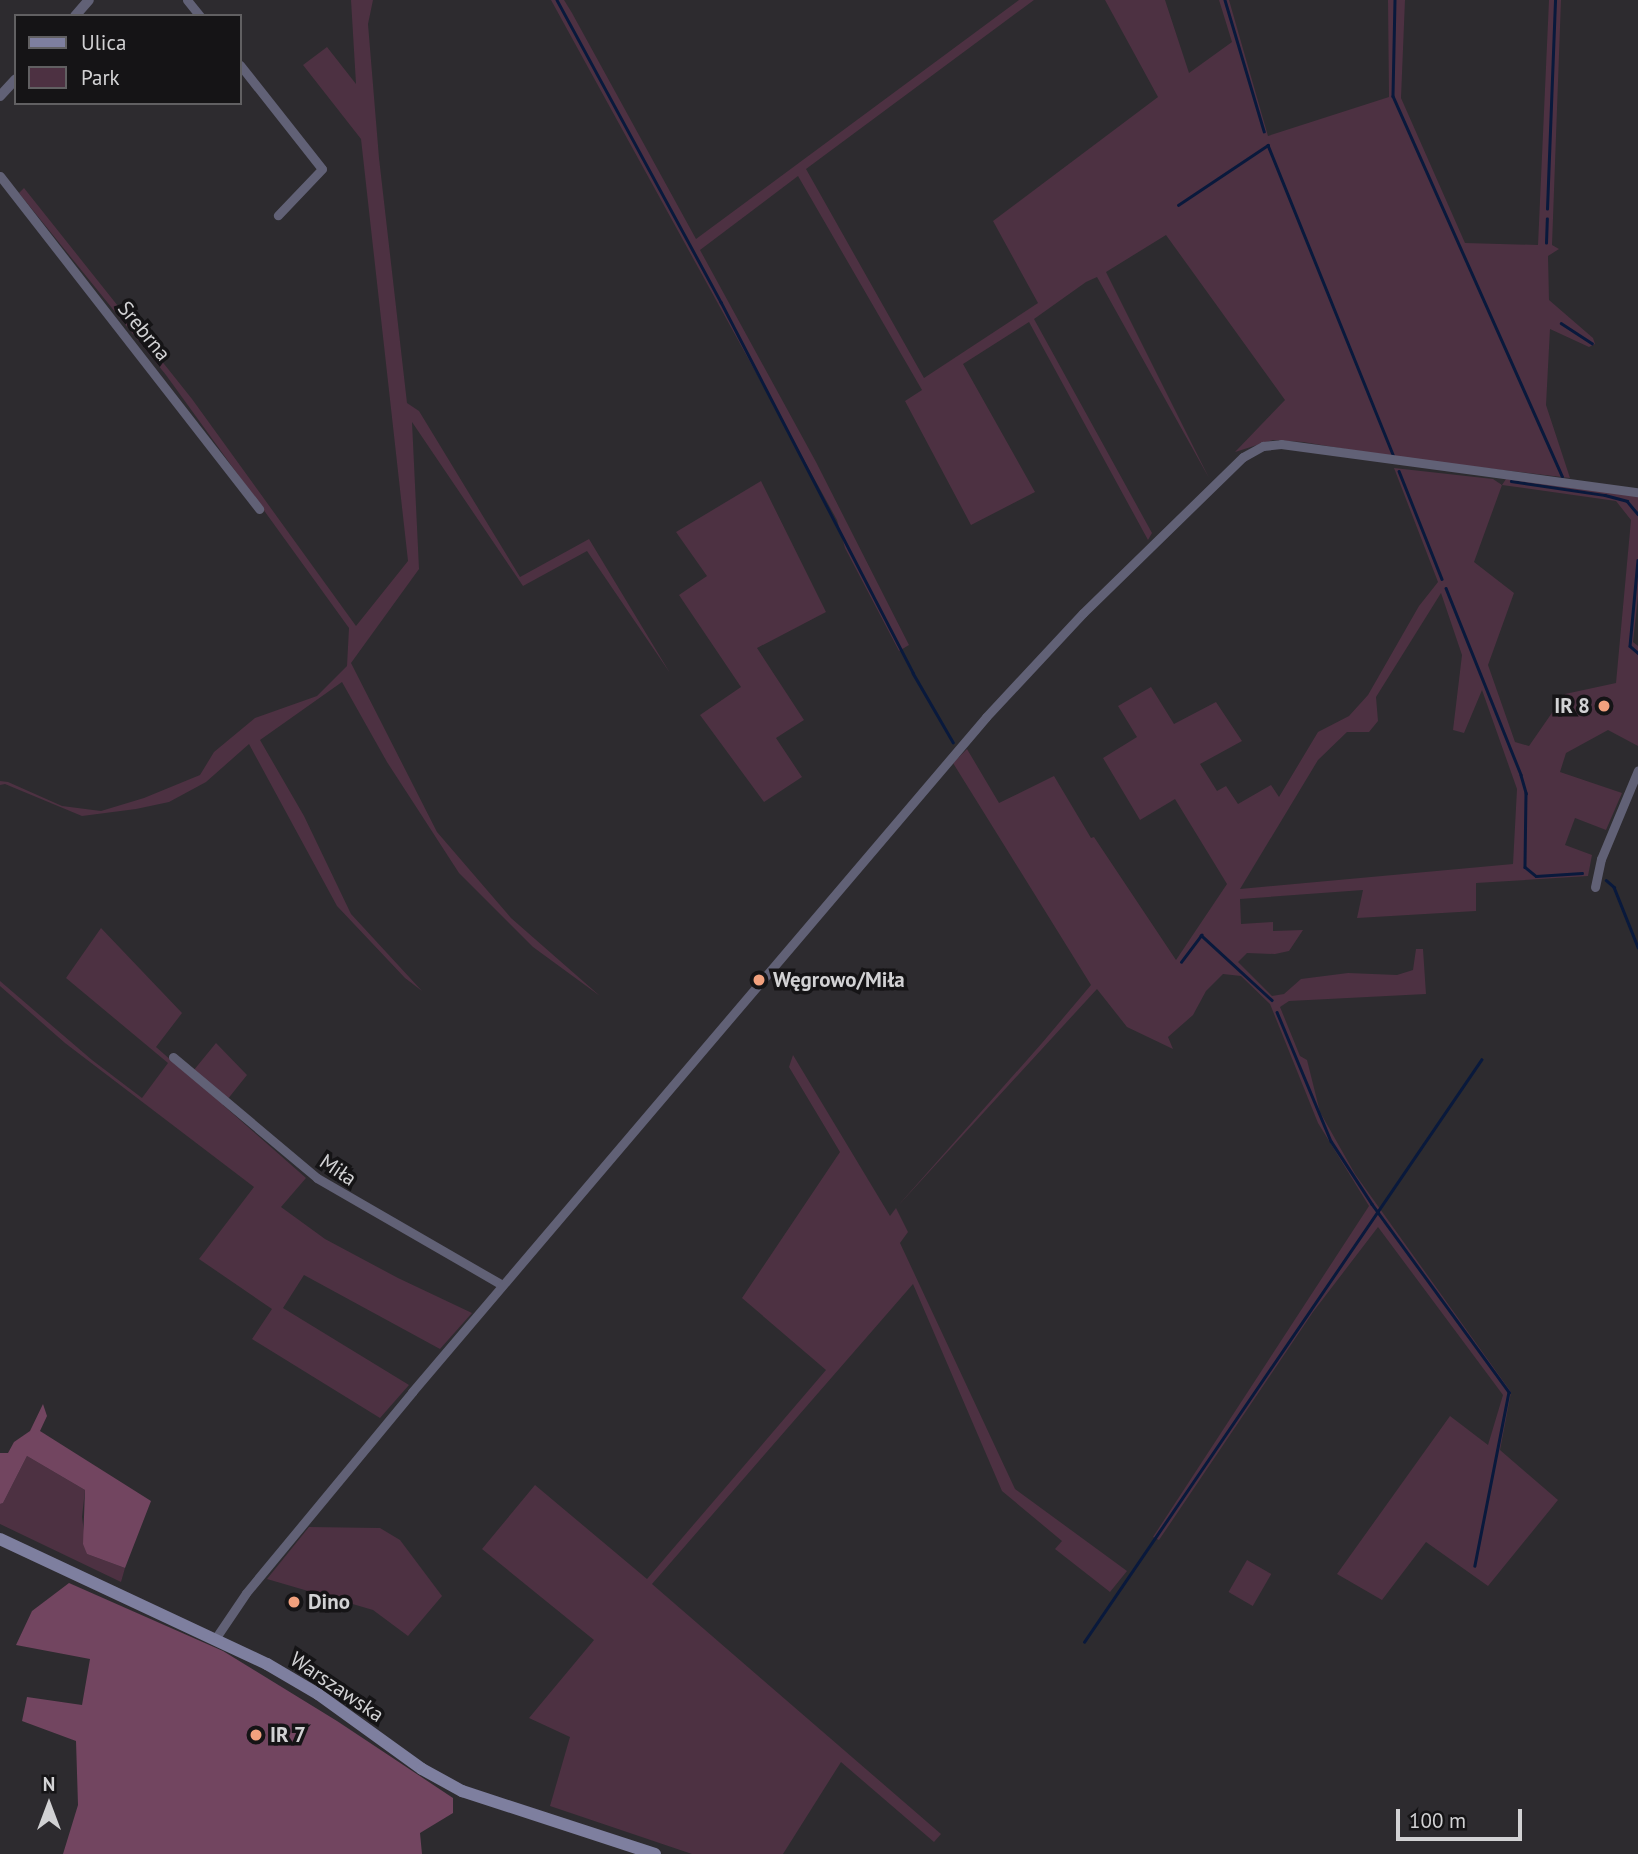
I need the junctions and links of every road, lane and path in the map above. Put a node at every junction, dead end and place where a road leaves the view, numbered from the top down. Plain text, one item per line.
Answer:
1 (89, 0) edge
2 (187, 0) edge
3 (77, 14) edge
4 (198, 14) edge
5 (242, 68) edge
6 (14, 81) edge
7 (0, 96) edge
8 (0, 177) edge
9 (278, 215) dead end
10 (1638, 492) edge
11 (259, 509) dead end
12 (1638, 770) edge
13 (1595, 887) dead end
14 (173, 1058) dead end
15 (502, 1285) junction
16 (0, 1539) edge
17 (215, 1639) junction
18 (655, 1854) edge

1 - 3 street
2 - 4 street
5 - 9 street
6 - 7 street
8 - 11 street, Srebrna
10 - 15 street
12 - 13 street
14 - 15 street, Miła
15 - 17 street
16 - 17 main road, Warszawska
17 - 18 main road, Warszawska

